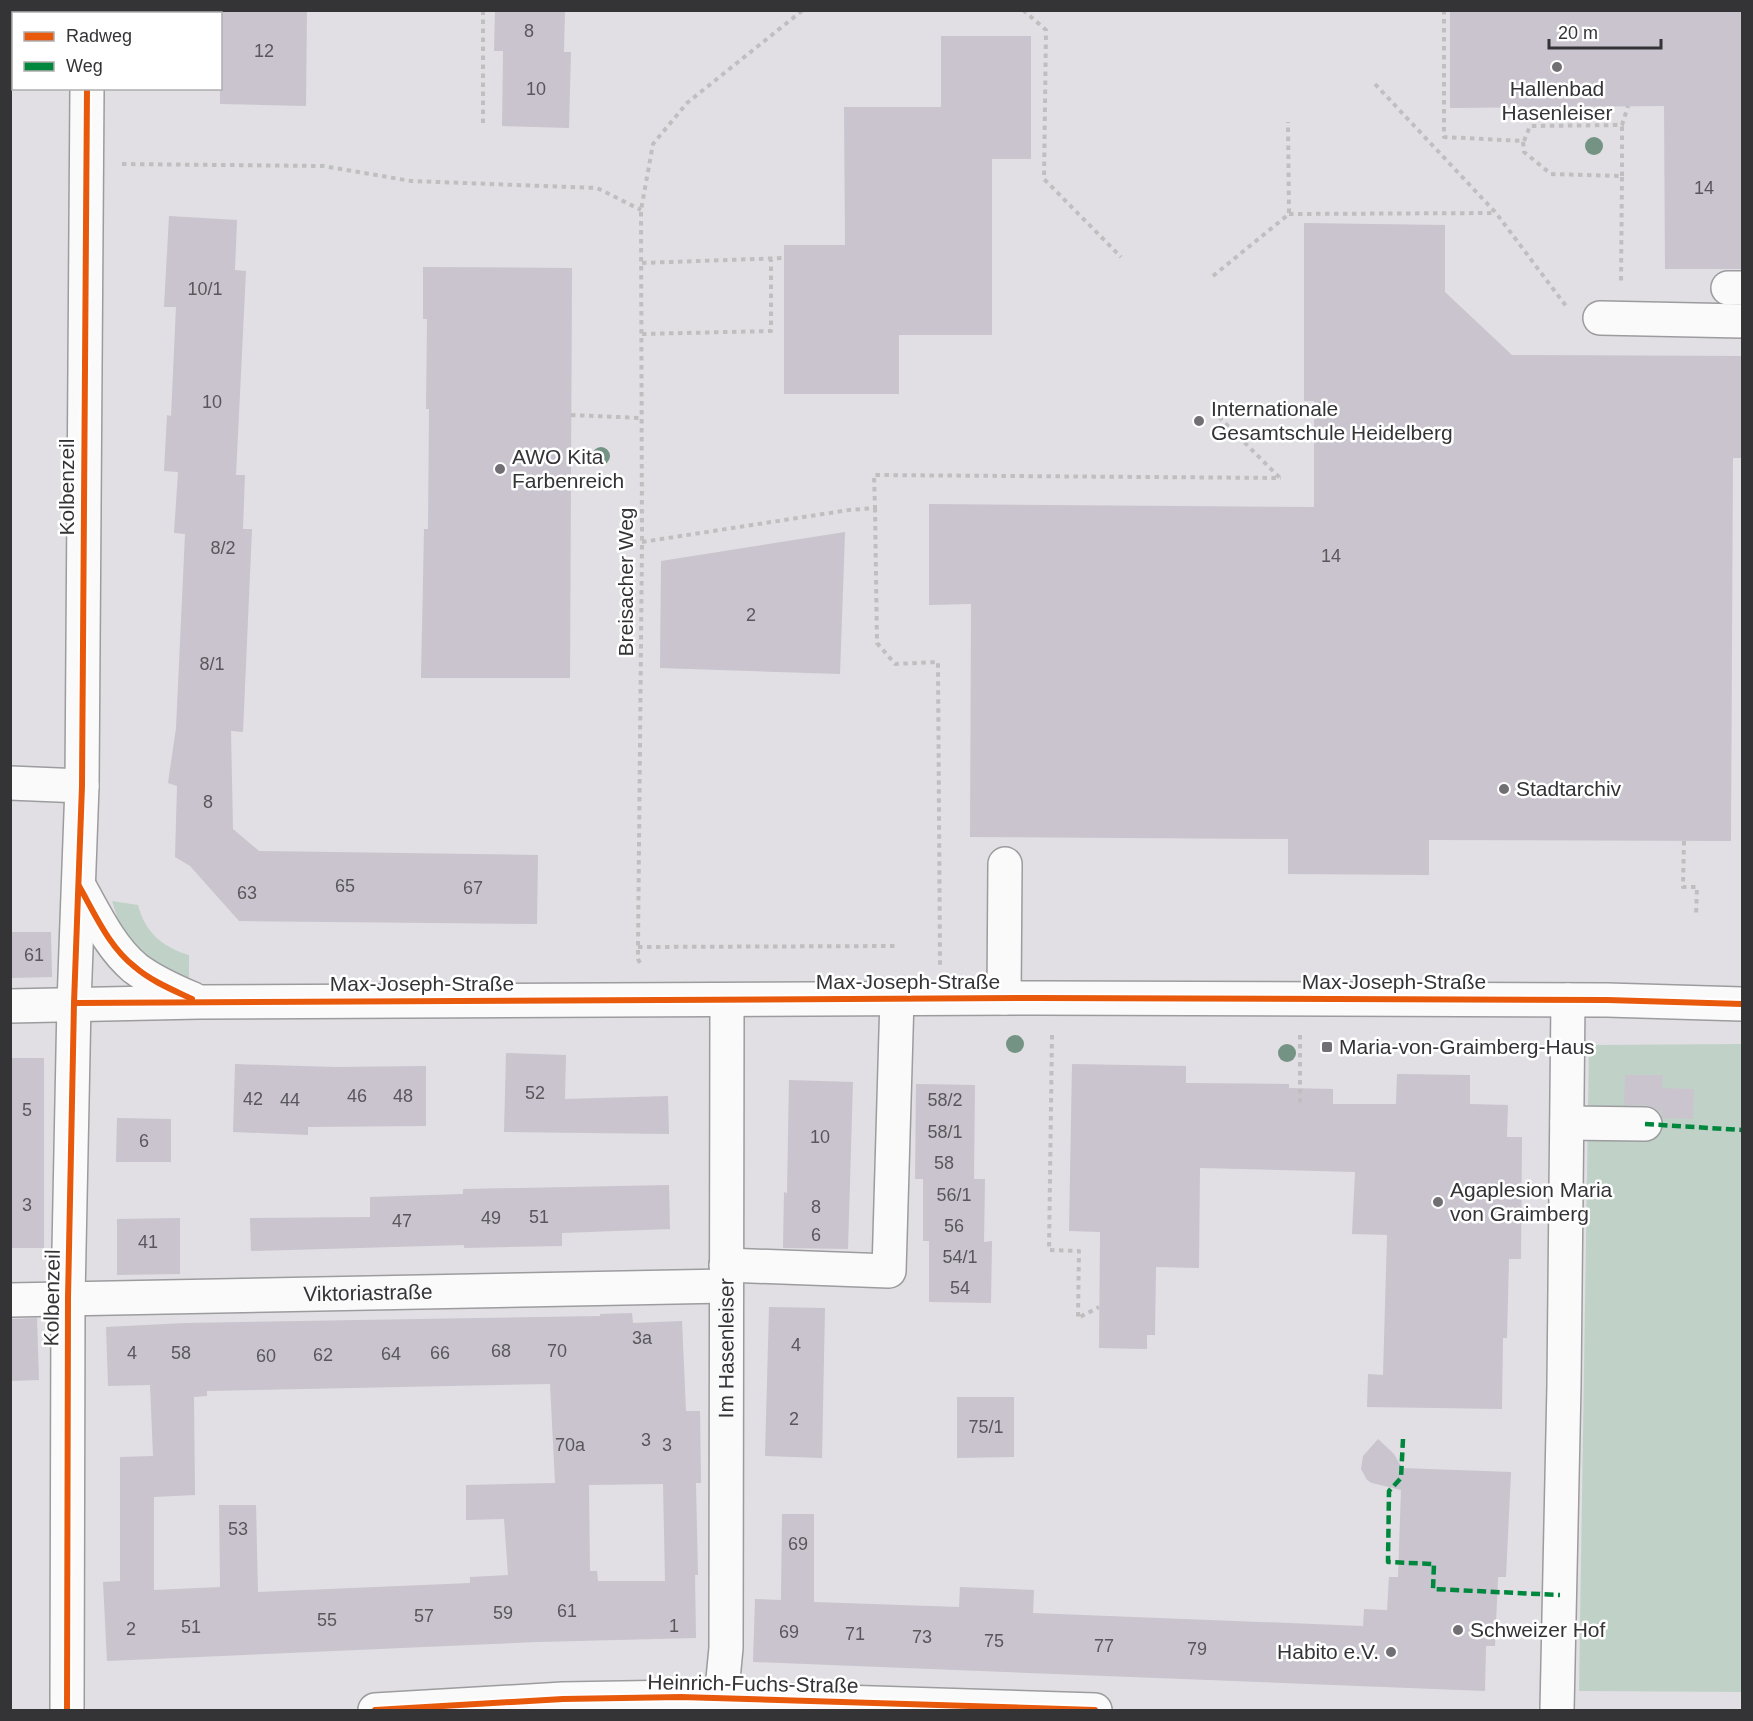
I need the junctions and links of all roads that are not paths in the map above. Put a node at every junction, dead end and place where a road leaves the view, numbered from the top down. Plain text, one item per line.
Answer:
1 (87, 90) edge
2 (1611, 319) road end
3 (1743, 321) edge
4 (10, 783) edge
5 (82, 786) junction
6 (1005, 864) dead end
7 (79, 886) junction
8 (1004, 998) junction
9 (897, 999) junction
10 (727, 1000) junction
11 (1568, 1000) junction
12 (199, 1002) junction
13 (74, 1003) junction
14 (1743, 1004) edge
15 (10, 1006) edge
16 (1567, 1123) junction
17 (1645, 1124) dead end
18 (726, 1275) junction
19 (68, 1298) junction
20 (10, 1300) edge
21 (721, 1704) edge
22 (68, 1710) edge
23 (375, 1710) edge
24 (1095, 1710) edge
25 (1557, 1710) edge

1 - 5 street, Kolbenzeil
2 - 3 street
4 - 5 street
5 - 7 street, Kolbenzeil
6 - 8 street
7 - 12 street
7 - 13 street, Kolbenzeil
8 - 9 street, Max-Joseph-Straße
8 - 11 street, Max-Joseph-Straße
9 - 10 street, Max-Joseph-Straße
9 - 18 street, Viktoriastraße
10 - 12 street, Max-Joseph-Straße
10 - 18 street, Im Hasenleiser
11 - 14 street, Max-Joseph-Straße
11 - 16 street
12 - 13 street, Max-Joseph-Straße
13 - 15 street, Max-Joseph-Straße
13 - 19 street, Kolbenzeil
16 - 17 street
16 - 25 street
18 - 19 street, Viktoriastraße
18 - 21 street, Im Hasenleiser
19 - 20 street, Viktoriastraße
19 - 22 street, Kolbenzeil
21 - 23 street, Heinrich-Fuchs-Straße
21 - 24 street, Heinrich-Fuchs-Straße

